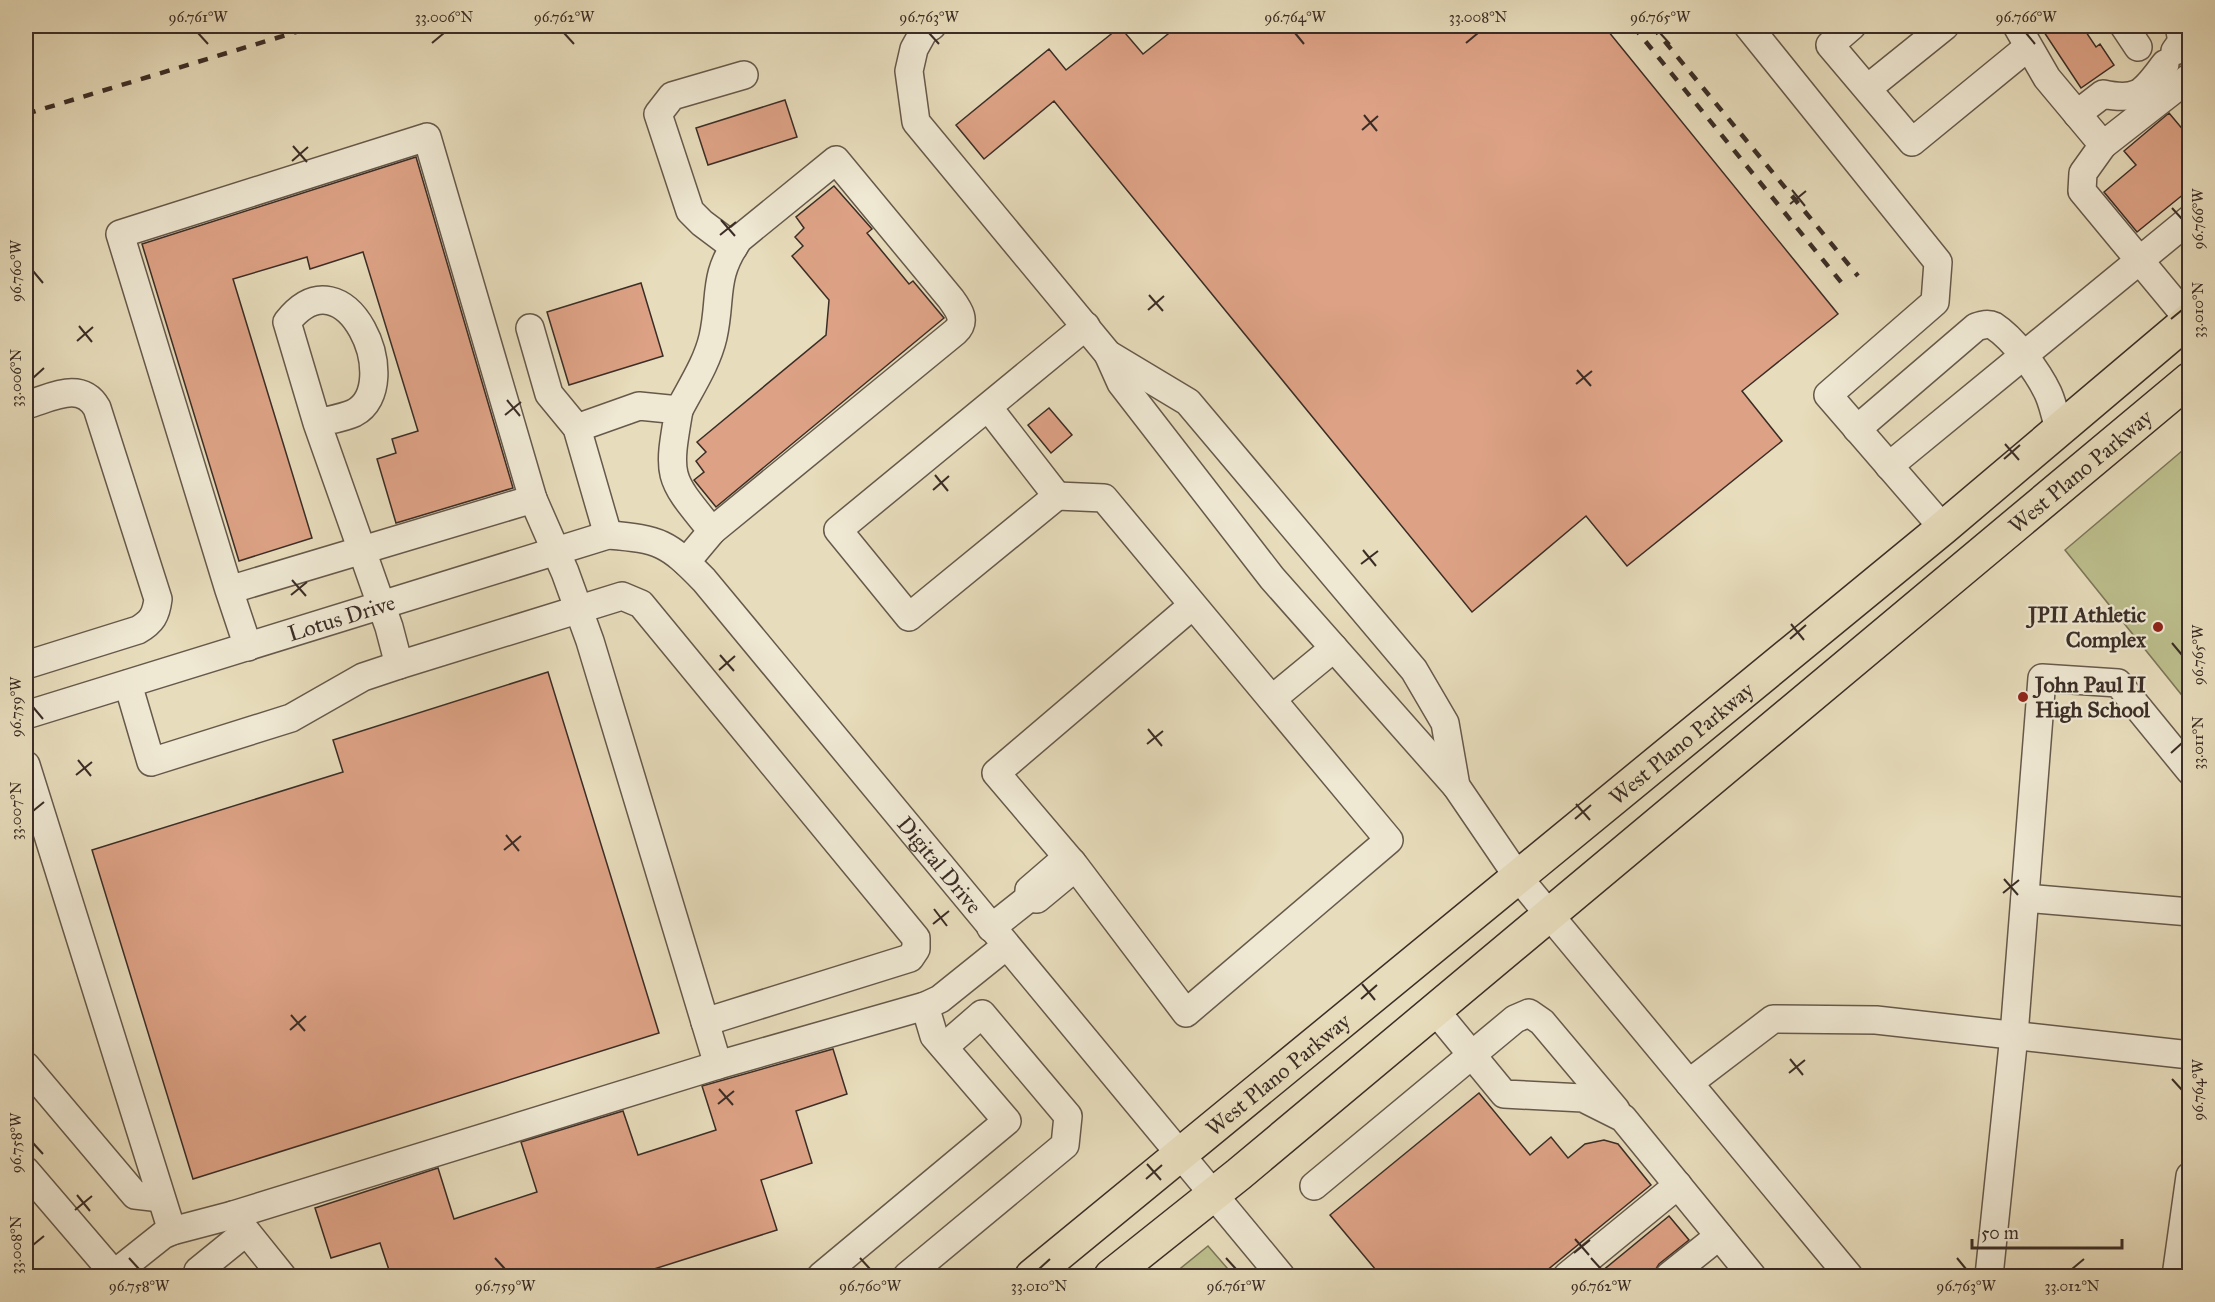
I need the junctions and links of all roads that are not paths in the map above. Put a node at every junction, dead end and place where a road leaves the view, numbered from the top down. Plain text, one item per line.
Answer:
1 (932, 26) edge
2 (1748, 26) edge
3 (1852, 26) edge
4 (1945, 26) edge
5 (2023, 36) edge
6 (2173, 47) edge
7 (744, 75) dead end
8 (2190, 77) edge
9 (1868, 88) junction
10 (2077, 114) junction
11 (2103, 145) junction
12 (2190, 219) edge
13 (734, 247) junction
14 (2140, 261) junction
15 (2189, 320) edge
16 (1086, 326) junction
17 (530, 328) dead end
18 (1108, 354) junction
19 (2024, 356) junction
20 (2190, 379) edge
21 (26, 405) edge
22 (988, 406) junction
23 (679, 410) junction
24 (317, 423) dead end
25 (577, 428) junction
26 (1857, 429) junction
27 (2059, 430) junction
28 (1889, 466) junction
29 (1057, 496) junction
30 (533, 499) junction
31 (1943, 528) junction
32 (712, 531) junction
33 (608, 536) junction
34 (660, 542) joint
35 (361, 550) junction
36 (554, 551) junction
37 (686, 562) junction
38 (1970, 564) junction
39 (229, 590) junction
40 (381, 605) junction
41 (1193, 605) junction
42 (580, 609) junction
43 (248, 647) junction
44 (1334, 648) junction
45 (26, 665) edge
46 (399, 665) junction
47 (128, 684) junction
48 (1272, 699) junction
49 (26, 715) edge
50 (2190, 771) edge
51 (27, 774) edge
52 (1456, 786) junction
53 (1072, 862) junction
54 (1518, 877) junction
55 (2025, 897) junction
56 (2190, 912) edge
57 (1548, 913) junction
58 (999, 937) junction
59 (925, 1006) junction
60 (1434, 1010) junction
61 (705, 1022) junction
62 (2014, 1035) junction
63 (944, 1047) junction
64 (1472, 1055) junction
65 (2190, 1055) edge
66 (718, 1065) junction
67 (26, 1066) edge
68 (1689, 1083) junction
69 (1623, 1118) junction
70 (1180, 1153) junction
71 (26, 1174) edge
72 (2190, 1176) edge
73 (1314, 1185) dead end
74 (1678, 1185) junction
75 (1213, 1194) junction
76 (161, 1198) junction
77 (239, 1223) junction
78 (172, 1231) junction
79 (1719, 1236) junction
80 (115, 1275) edge
81 (203, 1276) edge
82 (282, 1276) edge
83 (821, 1276) edge
84 (907, 1276) edge
85 (1032, 1276) edge
86 (1111, 1276) edge
87 (1281, 1276) edge
88 (1567, 1276) edge
89 (1669, 1276) edge
90 (1752, 1276) edge
91 (1849, 1276) edge
92 (1989, 1276) edge
93 (2176, 1276) edge

1 - 16 street
2 - 26 street
3 - 9 street
4 - 9 street
5 - 9 street
5 - 10 street
6 - 10 street
7 - 13 street
8 - 11 street
10 - 11 street
11 - 14 street
12 - 14 street
13 - 23 street
13 - 32 street
14 - 15 street
14 - 19 street
15 - 27 main road, West Plano Parkway
16 - 18 street
16 - 22 street
17 - 25 street
18 - 44 street
18 - 52 street
19 - 26 street
19 - 27 street
19 - 28 street
20 - 38 main road, West Plano Parkway
21 - 45 street
22 - 29 street
22 - 29 street
23 - 25 street
23 - 32 street
24 - 35 street
25 - 33 street
26 - 28 street
27 - 31 main road, West Plano Parkway
28 - 31 street
29 - 41 street
30 - 35 street
30 - 36 street
30 - 39 street
31 - 38 main road
31 - 54 main road, West Plano Parkway
32 - 37 street
33 - 34 street, Lotus Drive
33 - 36 street, Lotus Drive
34 - 37 street, Digital Drive
35 - 39 street
35 - 40 street
36 - 40 street, Lotus Drive
36 - 42 street
37 - 58 street, Digital Drive
38 - 57 main road, West Plano Parkway
39 - 43 street
40 - 43 street, Lotus Drive
40 - 46 street
41 - 48 street
41 - 53 street
42 - 46 street
42 - 61 street
42 - 61 street
43 - 47 street, Lotus Drive
44 - 48 street
44 - 52 street
46 - 47 street
47 - 49 street, Lotus Drive
48 - 53 street
50 - 55 street
51 - 76 street
52 - 54 street
53 - 58 street
54 - 57 street
54 - 70 main road, West Plano Parkway
55 - 56 street
55 - 62 street
57 - 60 main road, West Plano Parkway
57 - 68 street
58 - 59 street
58 - 70 street, Digital Drive
59 - 63 street
59 - 66 street
60 - 64 street
60 - 75 main road, West Plano Parkway
61 - 66 street
62 - 65 street
62 - 68 street
62 - 92 street
63 - 83 street
63 - 84 street
64 - 69 street
64 - 69 street
64 - 73 street
66 - 77 street
67 - 76 street
68 - 91 street
69 - 74 street
70 - 75 street, Digital Drive
70 - 85 main road, West Plano Parkway
71 - 80 street
72 - 93 street
74 - 79 street
74 - 88 street
75 - 86 main road, West Plano Parkway
75 - 87 street, Digital Drive
76 - 78 street
77 - 78 street
77 - 81 street
77 - 82 street
78 - 80 street
79 - 89 street
79 - 90 street

